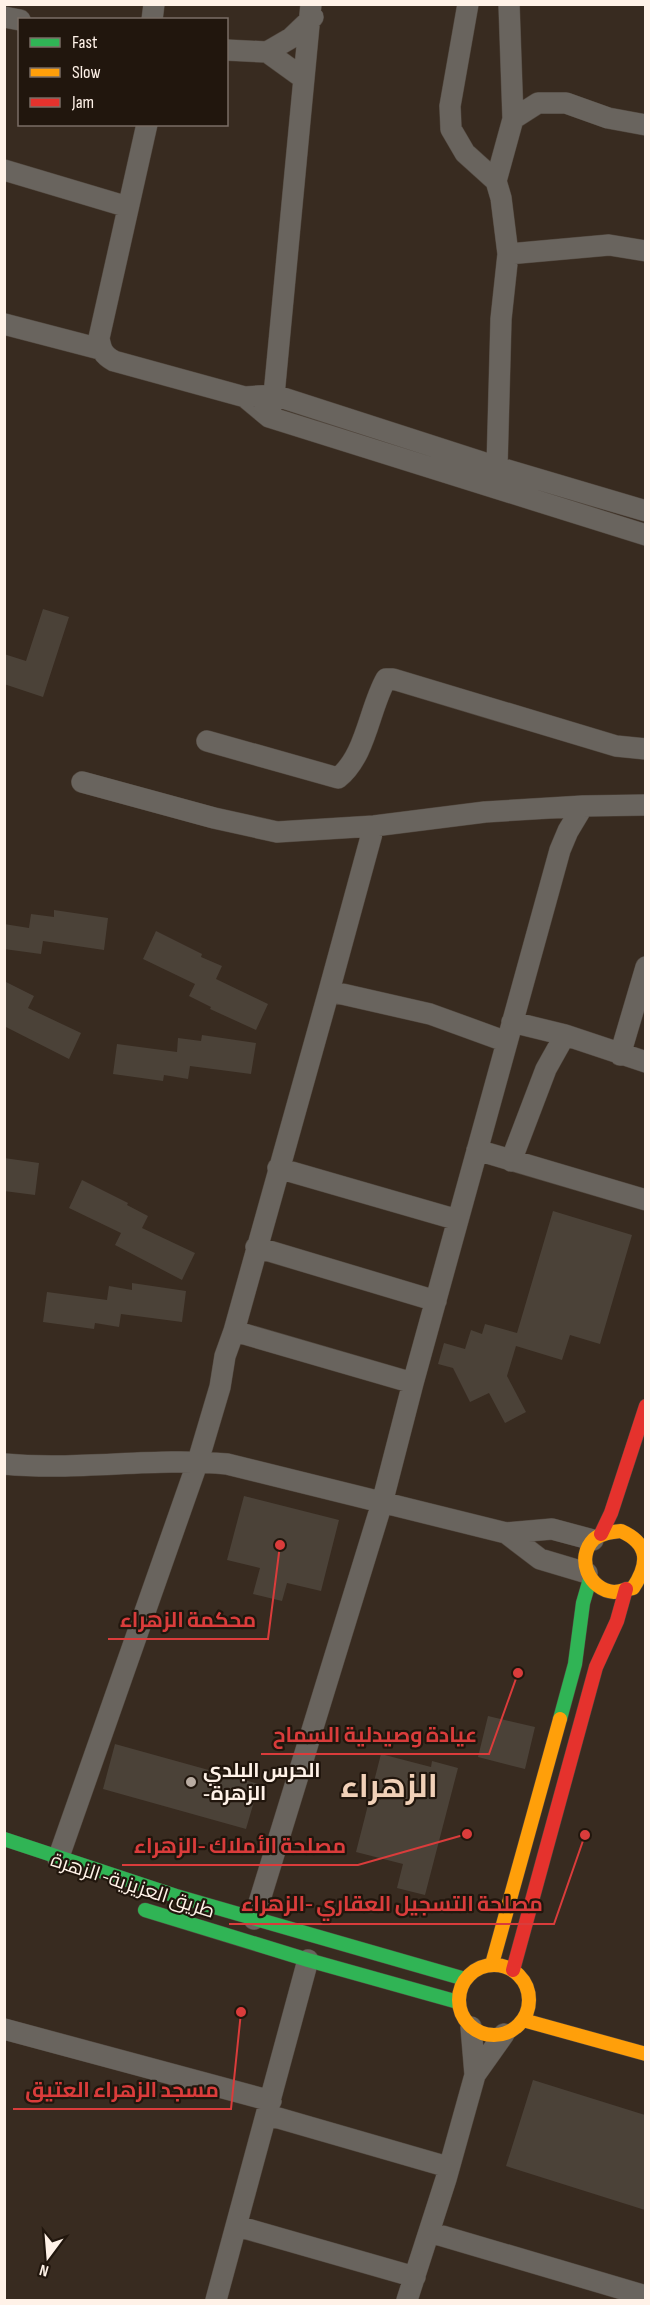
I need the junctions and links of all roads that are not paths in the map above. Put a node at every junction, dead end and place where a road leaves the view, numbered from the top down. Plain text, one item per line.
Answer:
1 (323, 4) edge
2 (468, 4) edge
3 (509, 4) edge
4 (310, 13) edge
5 (228, 50) edge
6 (267, 52) junction
7 (303, 78) junction
8 (512, 79) junction
9 (538, 103) junction
10 (513, 119) junction
11 (645, 125) edge
12 (147, 126) edge
13 (4, 170) edge
14 (496, 181) junction
15 (128, 207) junction
16 (645, 251) edge
17 (508, 254) junction
18 (4, 324) edge
19 (100, 349) junction
20 (274, 395) junction
21 (245, 397) junction
22 (269, 417) junction
23 (497, 467) junction
24 (645, 511) edge
25 (645, 535) edge
26 (207, 741) dead end
27 (645, 750) edge
28 (82, 782) dead end
29 (645, 805) edge
30 (583, 806) junction
31 (374, 826) junction
32 (645, 967) edge
33 (329, 991) junction
34 (510, 1032) junction
35 (565, 1035) junction
36 (620, 1055) junction
37 (645, 1062) edge
38 (477, 1150) junction
39 (511, 1161) junction
40 (278, 1168) junction
41 (645, 1200) edge
42 (458, 1220) junction
43 (256, 1247) junction
44 (436, 1301) junction
45 (234, 1331) junction
46 (413, 1383) junction
47 (645, 1406) edge
48 (198, 1461) junction
49 (4, 1464) edge
50 (382, 1503) junction
51 (643, 1527) dead end
52 (506, 1533) junction
53 (597, 1537) junction
54 (643, 1548) edge
55 (589, 1576) junction
56 (635, 1588) edge
57 (4, 1839) edge
58 (58, 1859) junction
59 (128, 1904) dead end
60 (254, 1918) junction
61 (308, 1960) junction
62 (492, 1964) junction
63 (513, 1970) junction
64 (465, 1979) junction
65 (459, 2002) junction
66 (523, 2020) junction
67 (471, 2026) junction
68 (4, 2029) edge
69 (504, 2034) junction
70 (645, 2054) edge
71 (475, 2075) junction
72 (269, 2108) junction
73 (448, 2167) junction
74 (237, 2226) junction
75 (429, 2232) junction
76 (415, 2277) junction
77 (645, 2296) edge
78 (216, 2301) edge
79 (407, 2301) edge

1 - 4 street
2 - 14 street
3 - 8 street
4 - 6 street
4 - 7 street
5 - 6 street
6 - 7 street
7 - 20 street
8 - 9 street
8 - 10 street
9 - 10 street
9 - 11 street
10 - 14 street
12 - 15 street
13 - 15 street
14 - 17 street
15 - 19 street
16 - 17 street
17 - 23 street
18 - 19 street
19 - 21 street
20 - 21 street
20 - 22 street
20 - 23 street
21 - 22 street
22 - 25 street
23 - 24 street
26 - 27 street
28 - 31 street
29 - 30 street
30 - 31 street
30 - 34 street
31 - 33 street
32 - 36 street
33 - 34 street
33 - 40 street
34 - 35 street
34 - 38 street
35 - 36 street
35 - 39 street
36 - 37 street
38 - 39 street
38 - 42 street
39 - 41 street
40 - 42 street
40 - 43 street
42 - 44 street
43 - 44 street
43 - 45 street
44 - 46 street
45 - 46 street
45 - 48 street
46 - 50 street
47 - 53 main road
48 - 49 street
48 - 50 street
48 - 58 street
50 - 52 street
50 - 60 street
51 - 54 main road
52 - 53 street
52 - 55 street
53 - 54 main road
53 - 55 main road
54 - 56 main road
55 - 56 main road
55 - 62 main road
56 - 63 main road
57 - 58 main road, طريق العزيزية- الزهرة
58 - 60 main road, طريق العزيزية- الزهرة
59 - 61 main road, طريق العزيزية- الزهرة
60 - 64 main road, طريق العزيزية- الزهرة
61 - 65 main road, طريق العزيزية- الزهرة
61 - 72 street
62 - 63 main road
62 - 64 main road
63 - 66 main road
64 - 65 main road
65 - 67 main road
66 - 69 main road
66 - 70 main road
67 - 69 main road
67 - 71 street
68 - 72 street
69 - 71 street
71 - 73 street
72 - 73 street
72 - 74 street
73 - 75 street
74 - 76 street
74 - 78 street
75 - 76 street
75 - 77 street
76 - 79 street

